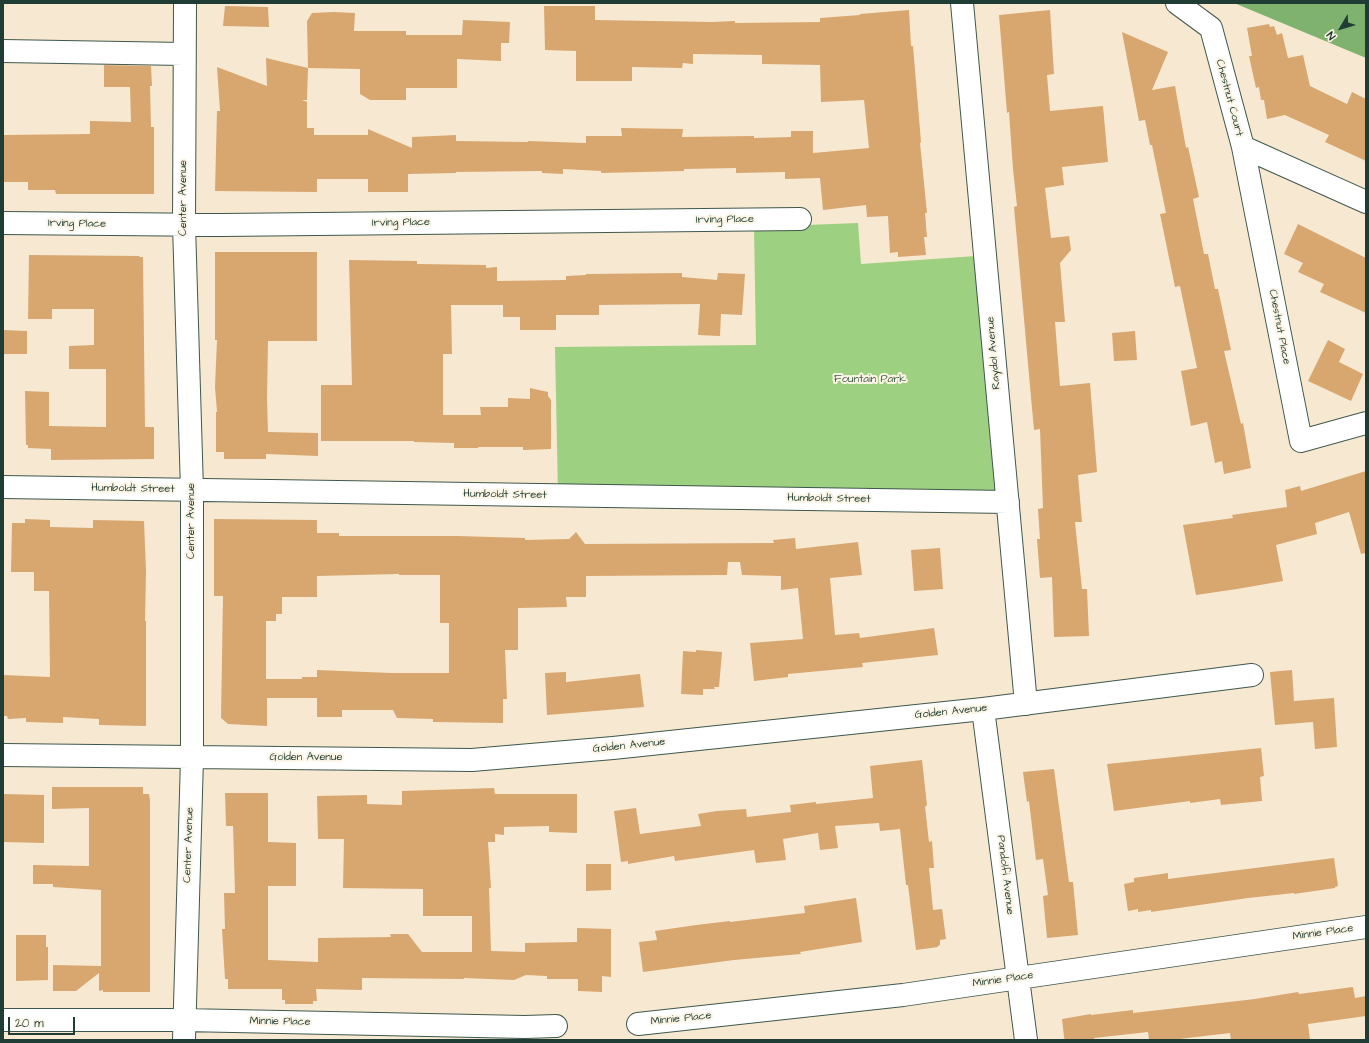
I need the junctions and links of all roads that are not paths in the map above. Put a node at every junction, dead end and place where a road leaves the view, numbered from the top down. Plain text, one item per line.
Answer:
1 (185, 3) edge
2 (962, 3) edge
3 (1177, 3) edge
4 (3, 51) edge
5 (184, 54) junction
6 (1243, 146) junction
7 (1366, 202) edge
8 (800, 219) dead end
9 (3, 223) edge
10 (184, 225) junction
11 (1366, 423) edge
12 (3, 487) edge
13 (192, 490) junction
14 (1008, 502) junction
15 (1252, 675) dead end
16 (1026, 704) junction
17 (983, 709) junction
18 (3, 755) edge
19 (192, 758) junction
20 (1366, 927) edge
21 (1018, 978) junction
22 (3, 1020) edge
23 (638, 1024) dead end
24 (556, 1026) dead end
25 (184, 1030) edge
26 (1026, 1040) edge

1 - 5 street, Center Avenue
2 - 14 street, Raydol Avenue
3 - 6 street, Chestnut Court
4 - 5 street
5 - 10 street, Center Avenue
6 - 7 street, Chestnut Court
6 - 11 street, Chestnut Place
8 - 10 street, Irving Place
9 - 10 street, Irving Place
10 - 13 street, Center Avenue
12 - 13 street, Humboldt Street
13 - 14 street, Humboldt Street
13 - 19 street, Center Avenue
14 - 16 street, Raydol Avenue
15 - 16 street, Golden Avenue
16 - 17 street, Golden Avenue
17 - 19 street, Golden Avenue
17 - 21 street, Pandolfi Avenue
18 - 19 street, Golden Avenue
19 - 25 street, Center Avenue
20 - 21 street, Minnie Place
21 - 23 street, Minnie Place
21 - 26 street, Pandolfi Avenue
22 - 25 street, Minnie Place
24 - 25 street, Minnie Place

